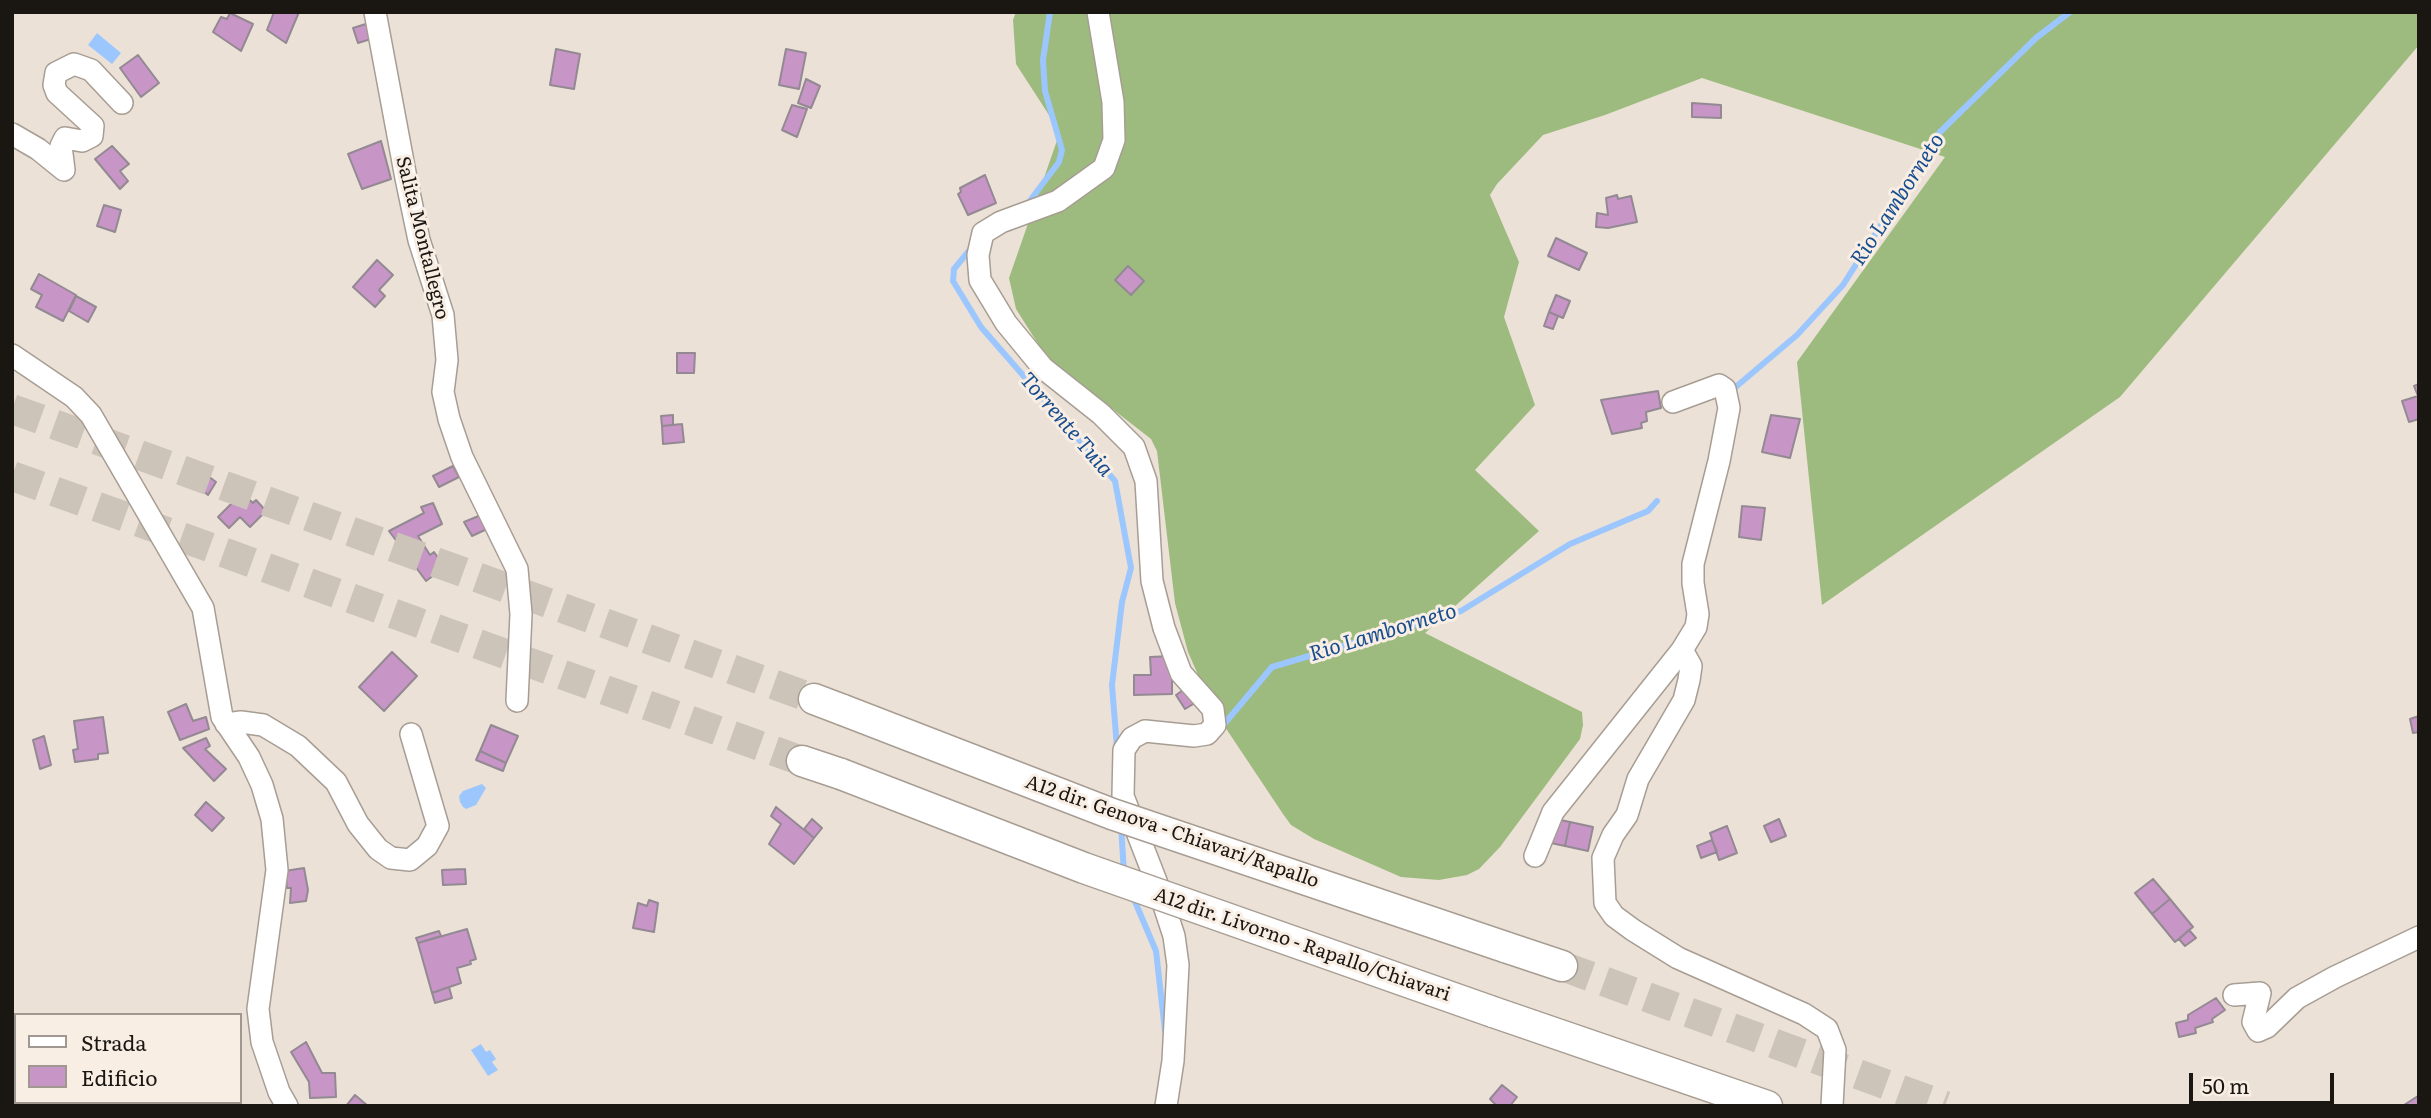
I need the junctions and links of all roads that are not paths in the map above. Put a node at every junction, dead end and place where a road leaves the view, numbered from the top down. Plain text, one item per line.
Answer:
1 (375, 12) edge
2 (1098, 12) edge
3 (122, 103) dead end
4 (12, 134) edge
5 (12, 355) edge
6 (1673, 402) dead end
7 (1682, 650) junction
8 (814, 699) tunnel mouth
9 (517, 701) dead end
10 (226, 724) junction
11 (411, 734) dead end
12 (802, 761) tunnel mouth
13 (1535, 856) dead end
14 (2419, 937) edge
15 (1562, 966) tunnel mouth
16 (2234, 995) dead end
17 (288, 1106) edge
18 (1166, 1106) edge
19 (1767, 1106) edge
20 (1832, 1106) edge

1 - 9 street, Salita Montallegro
2 - 18 street
3 - 4 street
5 - 10 street
6 - 7 street
7 - 13 street
7 - 20 street
8 - 15 highway, A12 dir. Genova - Chiavari/Rapallo, bridge
10 - 11 street
10 - 17 street
12 - 19 highway, A12 dir. Livorno - Rapallo/Chiavari, bridge
14 - 16 street

